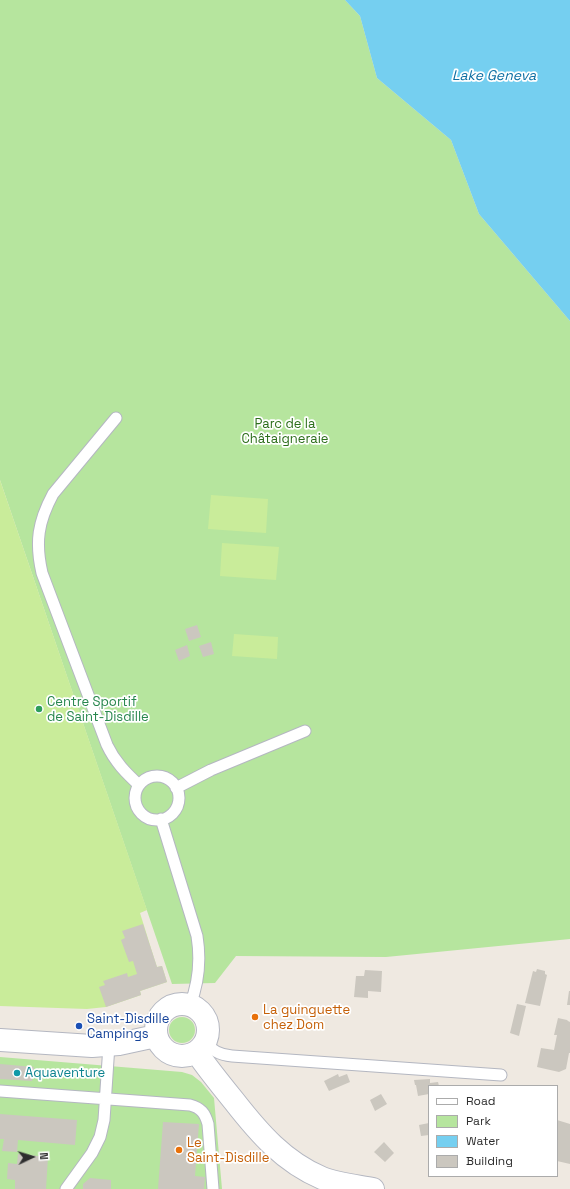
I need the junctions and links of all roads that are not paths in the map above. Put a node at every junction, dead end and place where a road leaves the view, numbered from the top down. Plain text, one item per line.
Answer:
1 (116, 418) dead end
2 (305, 731) dead end
3 (139, 785) junction
4 (176, 788) junction
5 (161, 819) junction
6 (190, 1005) junction
7 (156, 1036) junction
8 (0, 1040) edge
9 (109, 1045) junction
10 (201, 1047) junction
11 (501, 1075) dead end
12 (0, 1091) edge
13 (105, 1098) junction
14 (66, 1189) edge
15 (213, 1189) edge
16 (373, 1189) edge

1 - 3 lane
2 - 4 lane
3 - 4 lane
3 - 5 lane
4 - 5 lane
5 - 6 lane
6 - 7 street
6 - 10 street
7 - 9 street
7 - 10 street
8 - 9 street
9 - 13 lane
10 - 11 lane
10 - 16 street
12 - 13 lane
13 - 14 lane
13 - 15 lane

